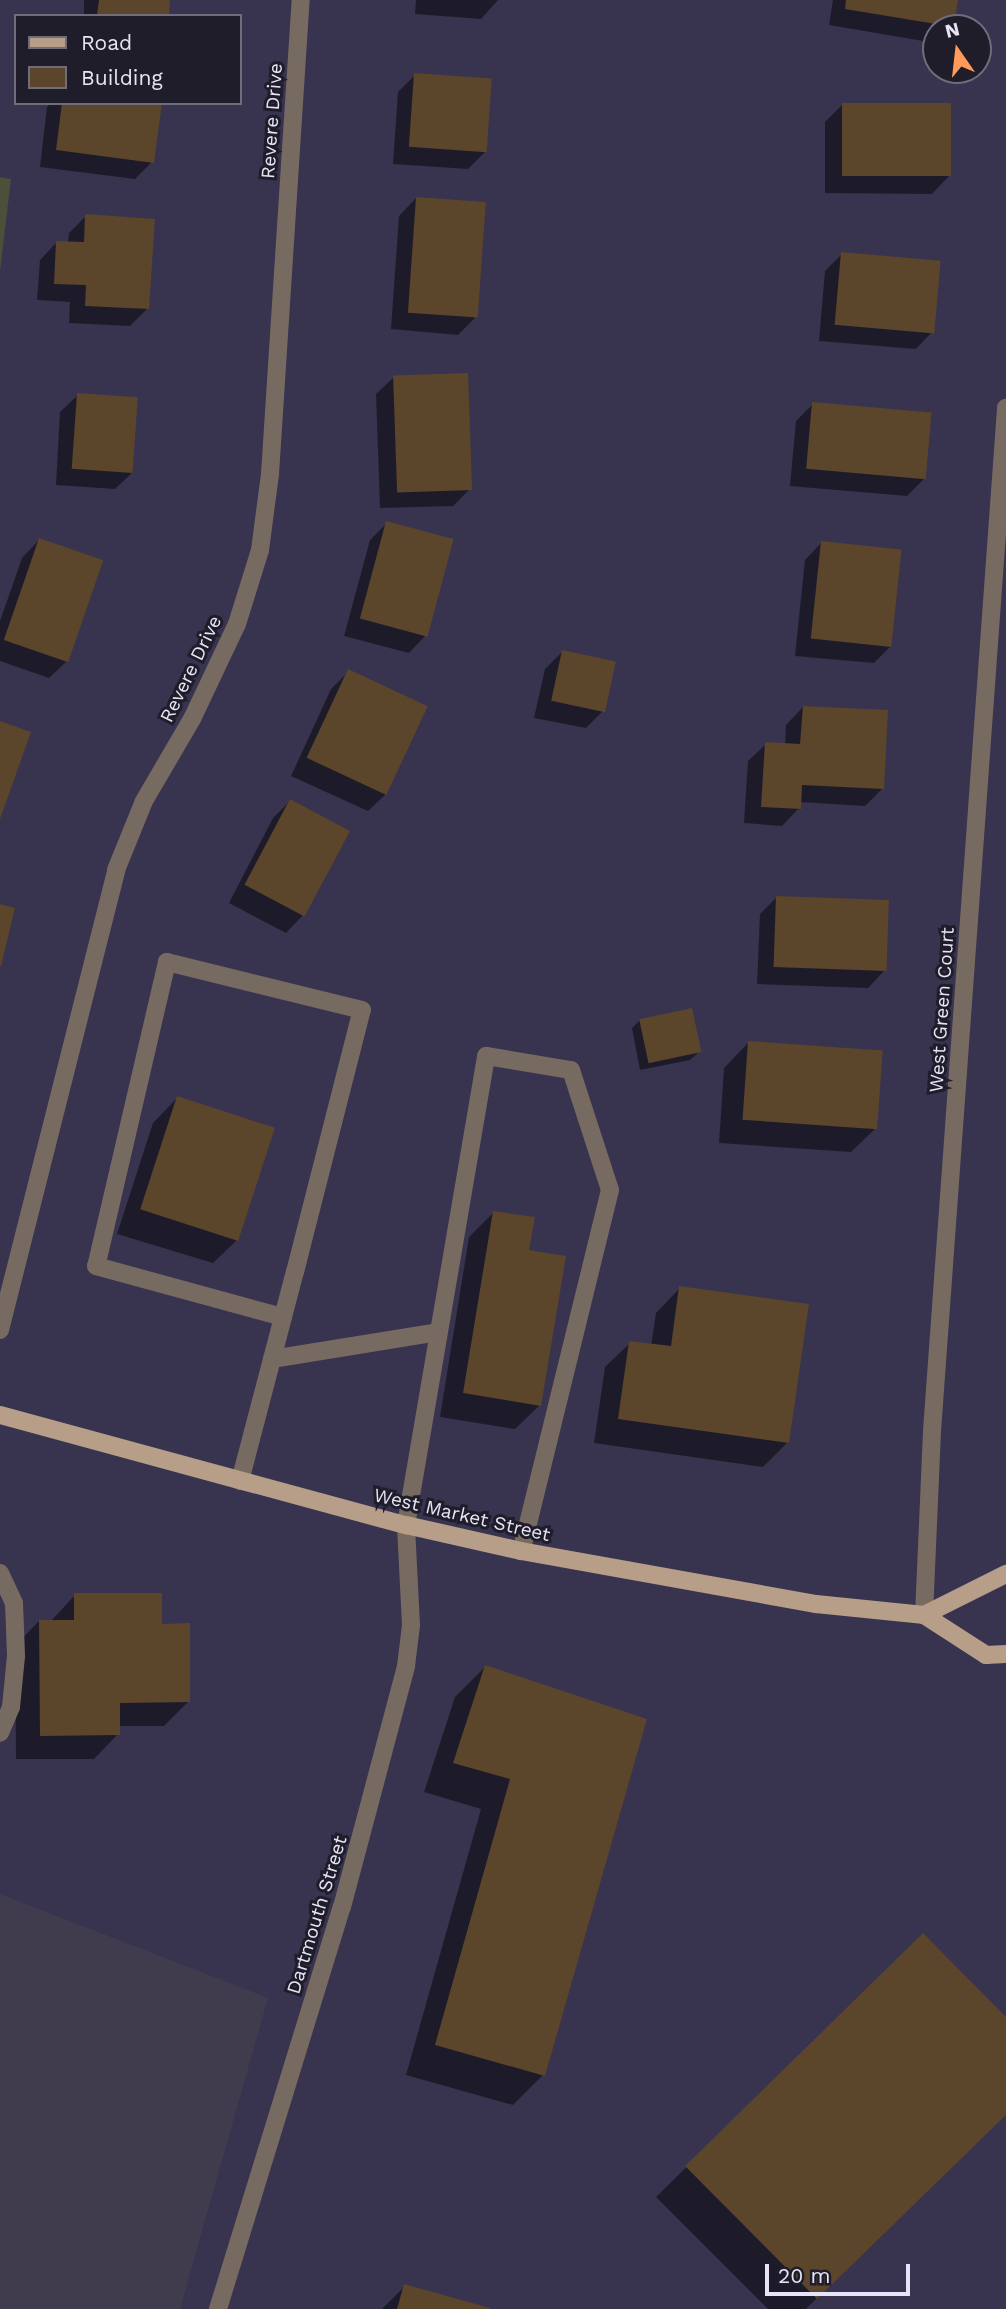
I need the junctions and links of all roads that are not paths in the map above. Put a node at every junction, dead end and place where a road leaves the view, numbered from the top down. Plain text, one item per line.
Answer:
1 (301, 0) edge
2 (1006, 408) edge
3 (283, 1317) junction
4 (0, 1330) edge
5 (438, 1332) junction
6 (272, 1359) junction
7 (0, 1415) edge
8 (240, 1481) junction
9 (406, 1525) junction
10 (521, 1551) junction
11 (0, 1573) edge
12 (1006, 1573) edge
13 (924, 1615) junction
14 (1006, 1654) edge
15 (0, 1733) edge
16 (218, 2309) edge

1 - 4 street, Revere Drive
2 - 13 street, West Green Court
3 - 3 street
3 - 6 street
5 - 6 street
5 - 9 street, Dartmouth Street
5 - 10 street, Dartmouth Street
6 - 8 street
7 - 8 main road, West Market Street
8 - 9 main road, West Market Street
9 - 10 main road, West Market Street
9 - 16 street, Dartmouth Street
10 - 13 main road, West Market Street
11 - 15 street
12 - 13 main road
13 - 14 main road, West Market Street

